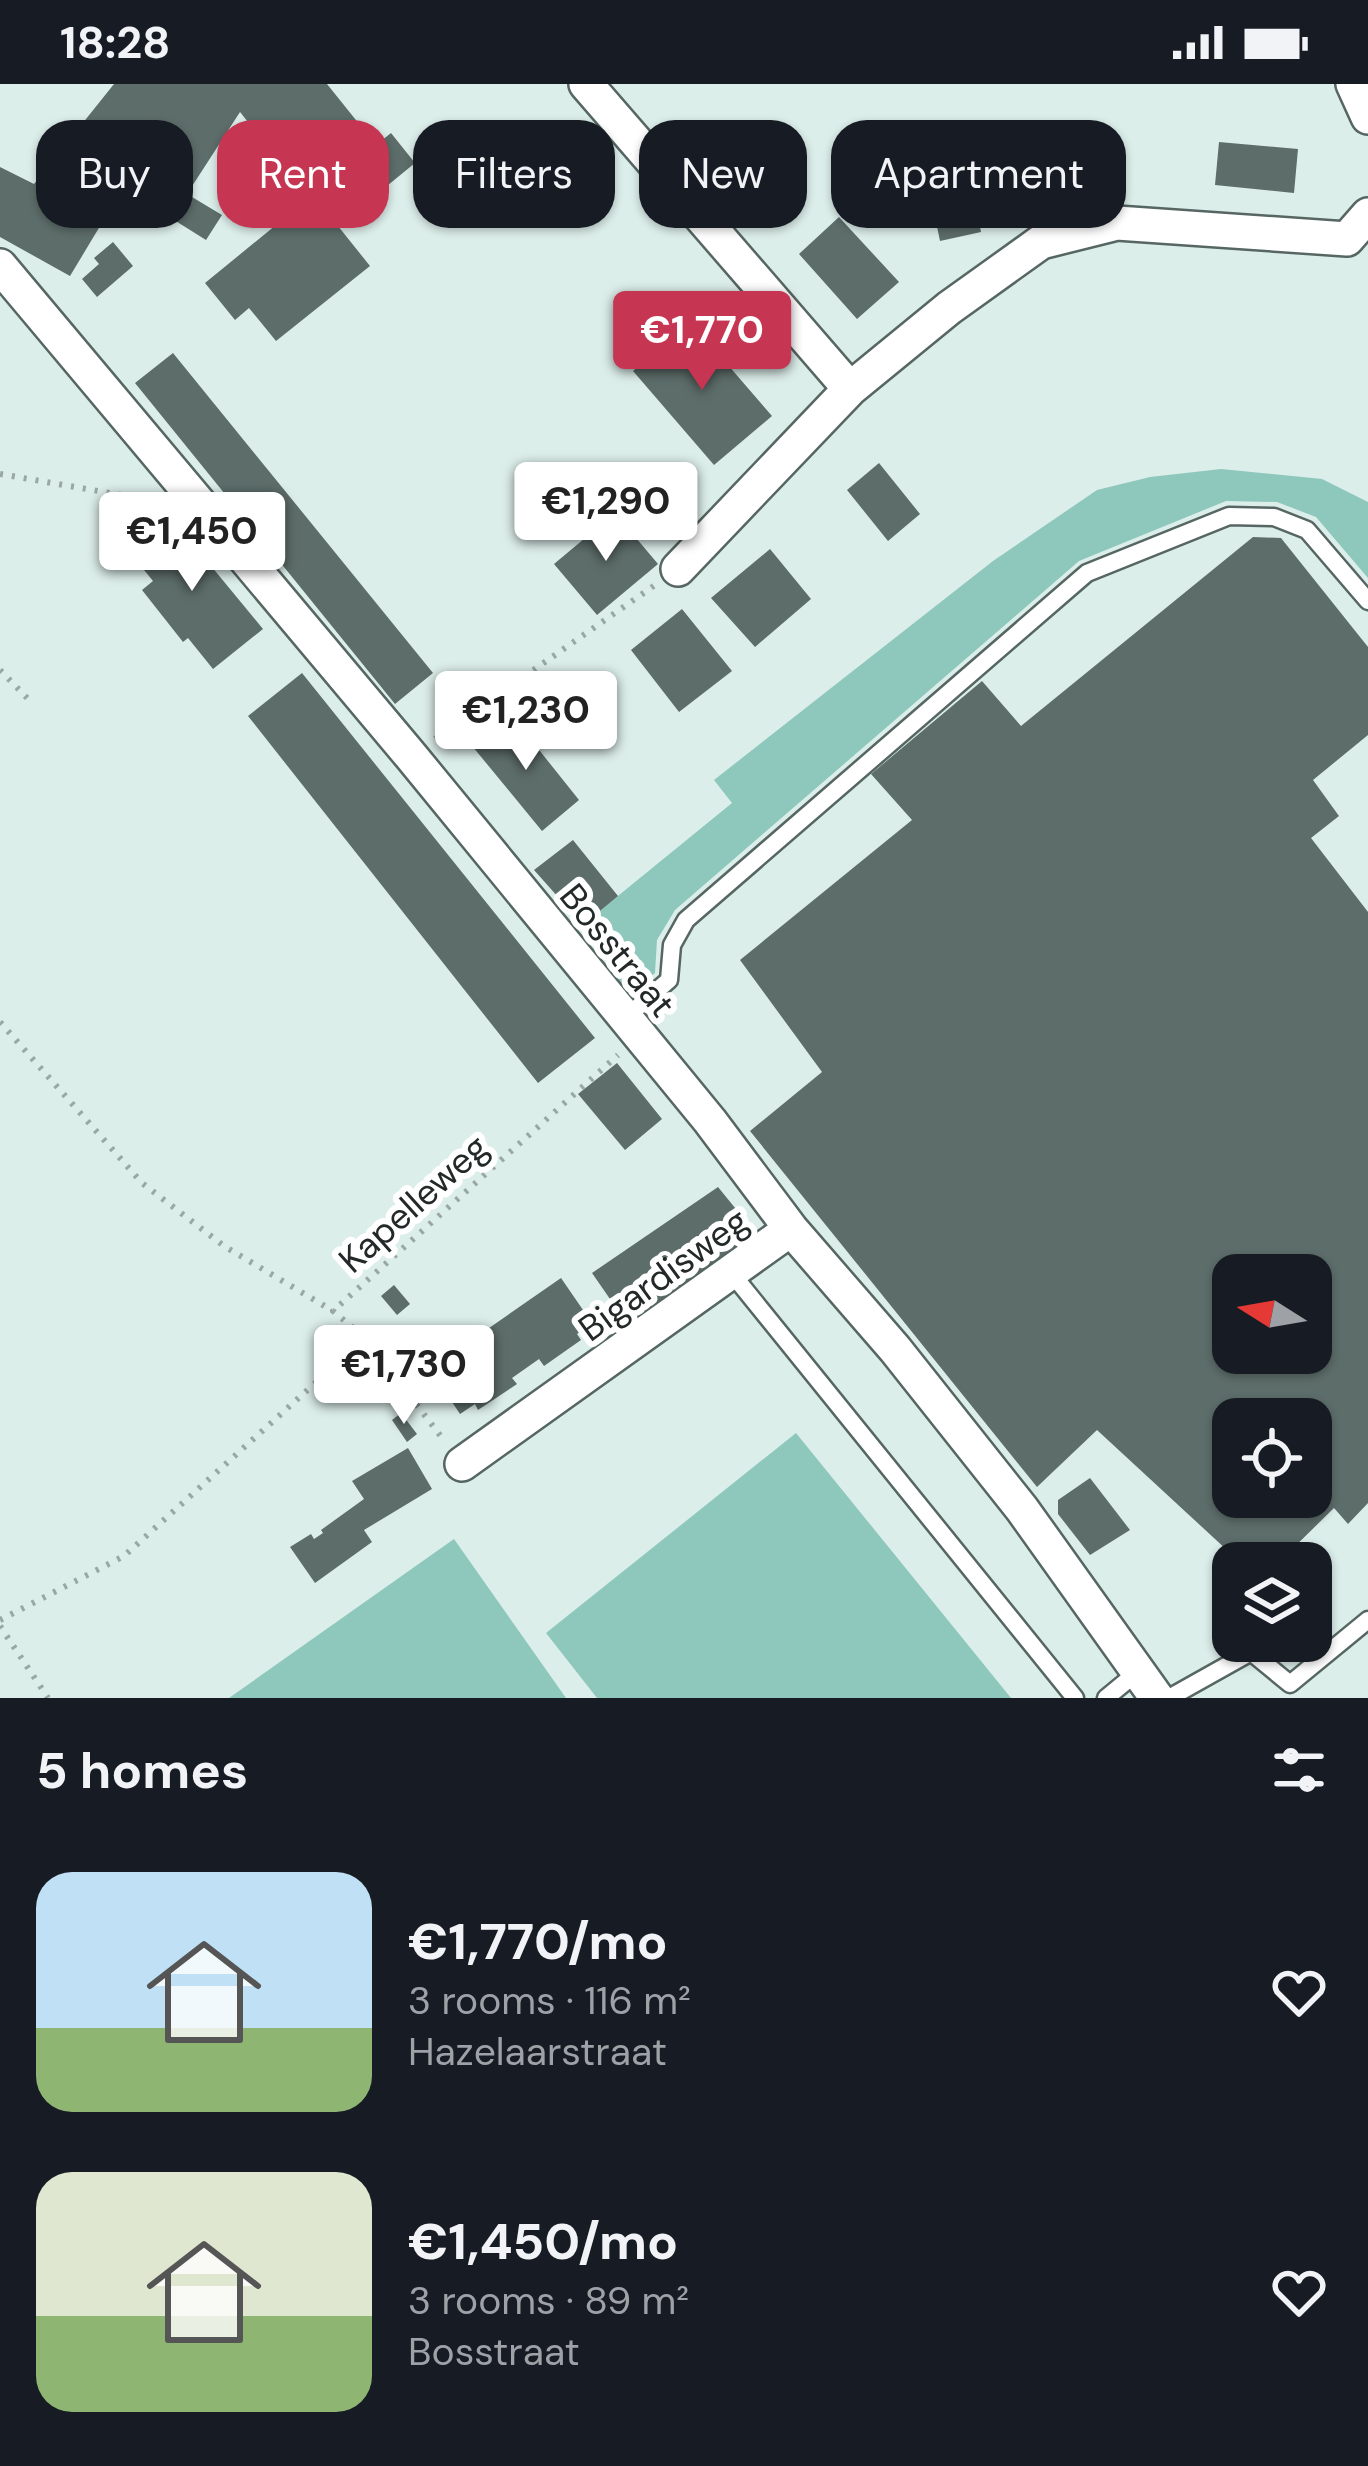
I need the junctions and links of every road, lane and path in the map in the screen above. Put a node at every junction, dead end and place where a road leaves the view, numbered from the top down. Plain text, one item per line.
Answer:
1 (586, 84) edge
2 (1353, 84) edge
3 (1368, 117) edge
4 (1368, 215) edge
5 (0, 266) edge
6 (850, 389) junction
7 (0, 474) edge
8 (205, 509) junction
9 (678, 569) joint
10 (1368, 601) edge
11 (0, 670) edge
12 (30, 701) dead end
13 (411, 756) junction
14 (0, 1022) edge
15 (631, 1028) junction
16 (791, 1229) junction
17 (733, 1275) junction
18 (332, 1311) junction
19 (365, 1338) junction
20 (462, 1464) joint
21 (1368, 1620) edge
22 (0, 1623) edge
23 (1149, 1684) edge
24 (48, 1698) edge
25 (1075, 1698) edge
26 (1106, 1698) edge
27 (1169, 1698) edge

1 - 6 street
2 - 3 street
4 - 6 street
5 - 8 street, Bosstraat
6 - 9 street
7 - 8 path
8 - 13 street, Bosstraat
9 - 13 path
10 - 15 lane
11 - 12 path
13 - 15 street, Bosstraat
14 - 18 path
15 - 16 street, Bosstraat
15 - 18 path, Kapelleweg
16 - 17 street, Bigardisweg
16 - 23 street, Bosstraat
17 - 20 street, Bigardisweg
17 - 25 lane
18 - 19 path, Kapelleweg
19 - 20 path, Kapelleweg
19 - 22 path
21 - 27 lane
22 - 24 path
23 - 26 lane

